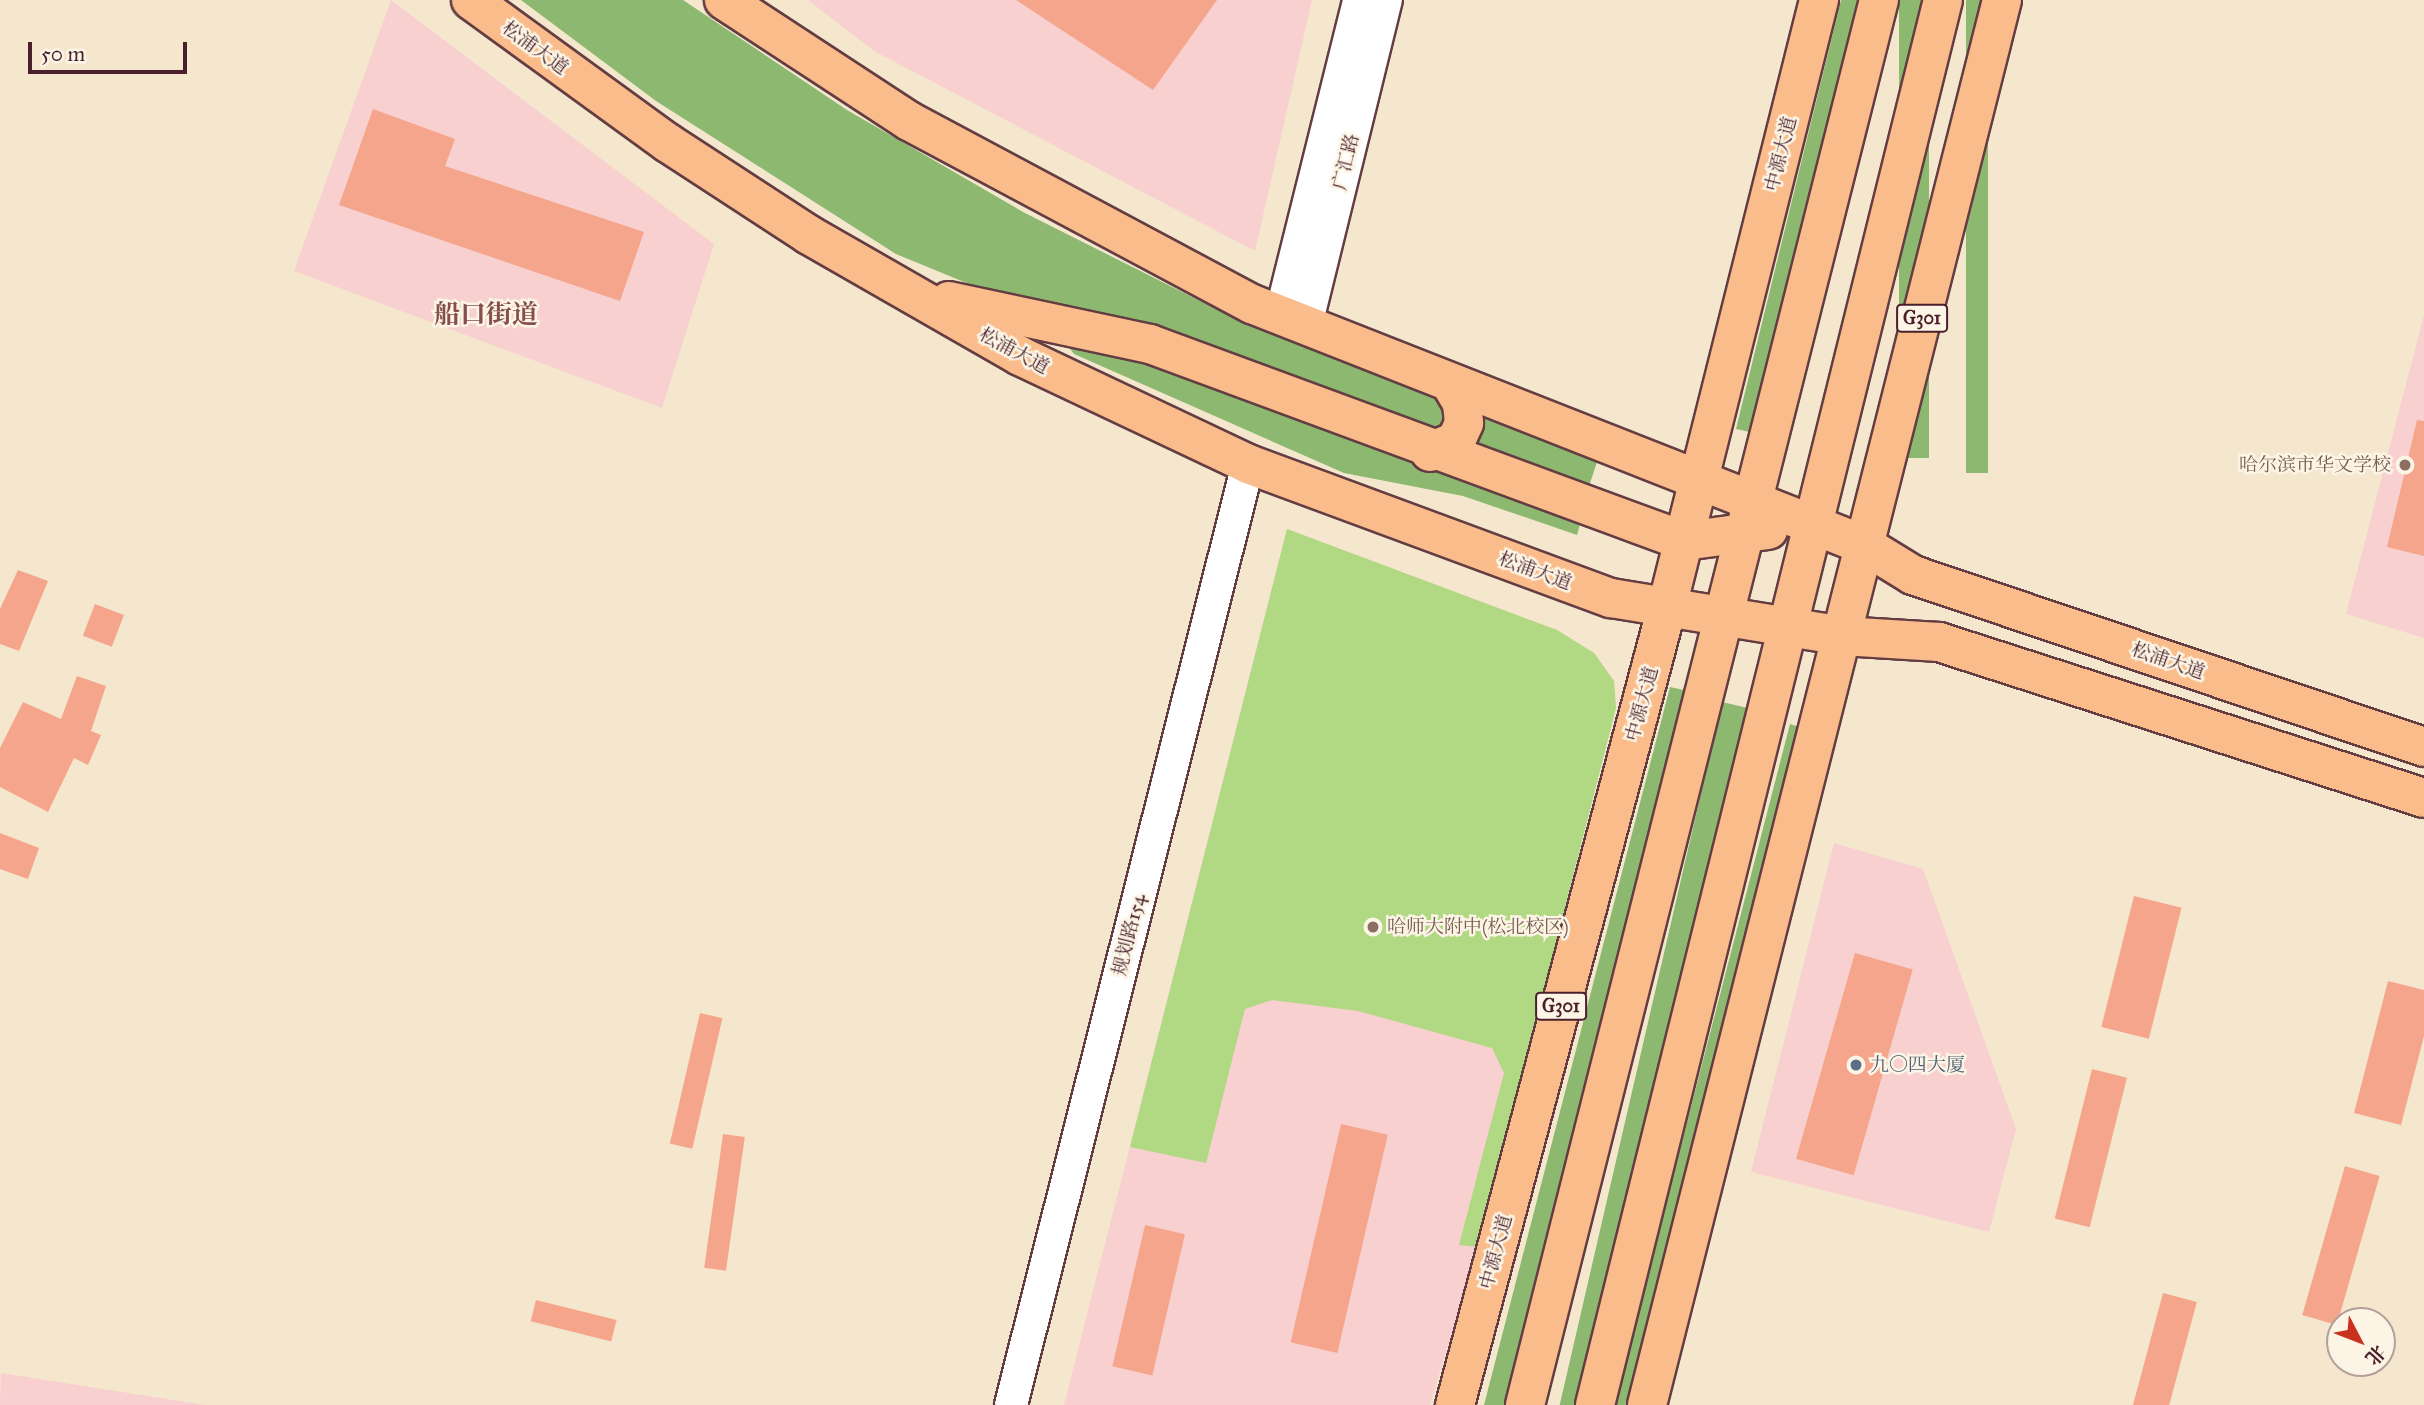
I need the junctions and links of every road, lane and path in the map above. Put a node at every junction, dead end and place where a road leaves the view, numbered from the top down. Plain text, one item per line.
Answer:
1 (471, 0) edge
2 (724, 0) edge
3 (1359, 0) edge
4 (1386, 0) edge
5 (1819, 0) edge
6 (1879, 0) edge
7 (1943, 0) edge
8 (2002, 0) edge
9 (906, 290) junction
10 (1294, 319) junction
11 (1450, 383) junction
12 (1430, 452) junction
13 (1256, 468) junction
14 (1699, 480) junction
15 (1749, 517) junction
16 (1812, 524) junction
17 (1684, 541) junction
18 (1864, 545) junction
19 (1667, 607) junction
20 (1723, 616) junction
21 (1785, 626) junction
22 (1842, 636) junction
23 (2424, 747) edge
24 (2424, 798) edge
25 (1011, 1405) edge
26 (1031, 1405) edge
27 (1455, 1405) edge
28 (1525, 1405) edge
29 (1595, 1405) edge
30 (1647, 1405) edge

1 - 9 highway, 松浦大道
2 - 10 highway
3 - 10 street, 广汇路
4 - 10 street, 广汇路
5 - 14 highway, 中源大道 / G301
6 - 15 highway
7 - 16 highway
8 - 18 highway, G301
9 - 12 highway
9 - 13 highway, 松浦大道
10 - 11 highway
11 - 12 highway
11 - 14 highway, 松浦大道
12 - 17 highway
13 - 19 highway, 松浦大道
13 - 25 street, 规划路154
13 - 26 street
14 - 15 highway, 松浦大道
14 - 17 highway, 中源大道 / G301
15 - 16 highway, 松浦大道
15 - 17 highway
15 - 20 highway
16 - 18 highway, 松浦大道
16 - 21 highway
17 - 19 highway, 中源大道 / G301
18 - 22 highway, G301
18 - 23 highway, 松浦大道
19 - 20 highway, 松浦大道
19 - 27 highway, 中源大道 / G301
20 - 21 highway, 松浦大道
20 - 28 highway
21 - 22 highway, 松浦大道
21 - 29 highway
22 - 24 highway, 松浦大道
22 - 30 highway, G301

